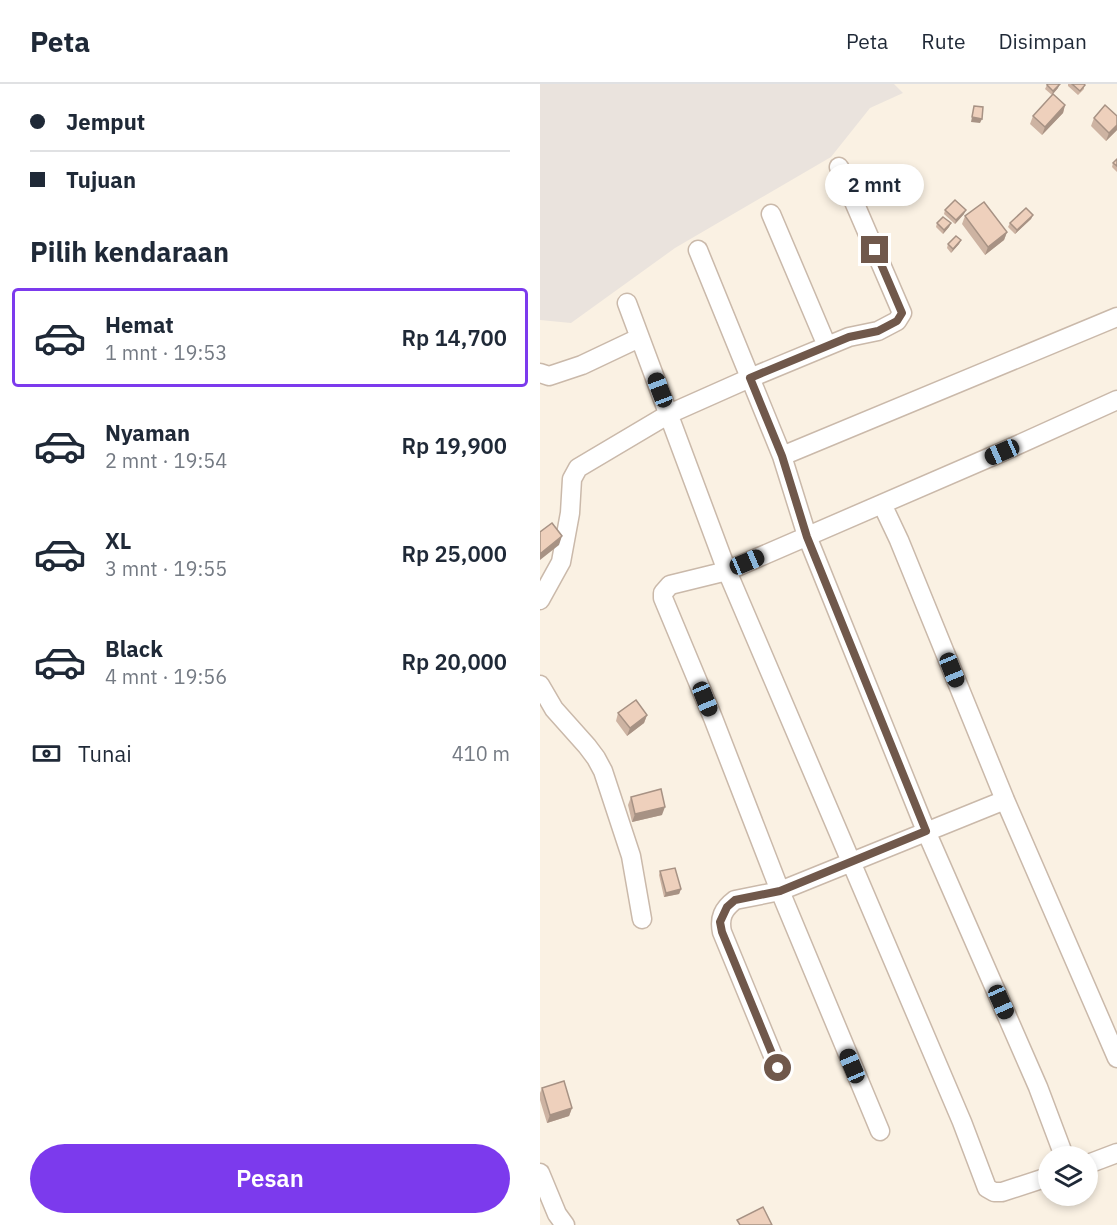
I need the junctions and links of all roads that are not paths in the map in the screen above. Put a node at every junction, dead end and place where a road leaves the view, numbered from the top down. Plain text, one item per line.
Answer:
1 (839, 167) dead end
2 (771, 214) dead end
3 (699, 250) dead end
4 (627, 303) dead end
5 (1117, 317) edge
6 (639, 338) junction
7 (827, 346) junction
8 (543, 377) edge
9 (750, 378) junction
10 (1117, 400) edge
11 (669, 414) junction
12 (782, 456) junction
13 (882, 504) junction
14 (807, 537) junction
15 (727, 571) junction
16 (540, 600) edge
17 (540, 685) edge
18 (1005, 800) junction
19 (926, 831) junction
20 (851, 863) junction
21 (780, 891) junction
22 (642, 919) dead end
23 (1117, 1058) edge
24 (778, 1068) dead end
25 (880, 1131) dead end
26 (1060, 1146) edge
27 (1117, 1153) edge
28 (1098, 1160) edge
29 (540, 1173) edge
30 (1038, 1180) edge
31 (565, 1225) edge

1 - 7 street
2 - 7 street
3 - 9 street
4 - 6 street
5 - 12 street
6 - 8 street
6 - 11 street
7 - 9 street
9 - 11 street
9 - 12 street
10 - 13 street
11 - 15 street
11 - 16 street
12 - 14 street
13 - 14 street
13 - 18 street
14 - 15 street
14 - 19 street
15 - 20 street
15 - 21 street
17 - 22 street
18 - 19 street
18 - 23 street
19 - 20 street
19 - 26 street
20 - 21 street
20 - 30 street
21 - 24 street
21 - 25 street
27 - 28 street
29 - 31 street

